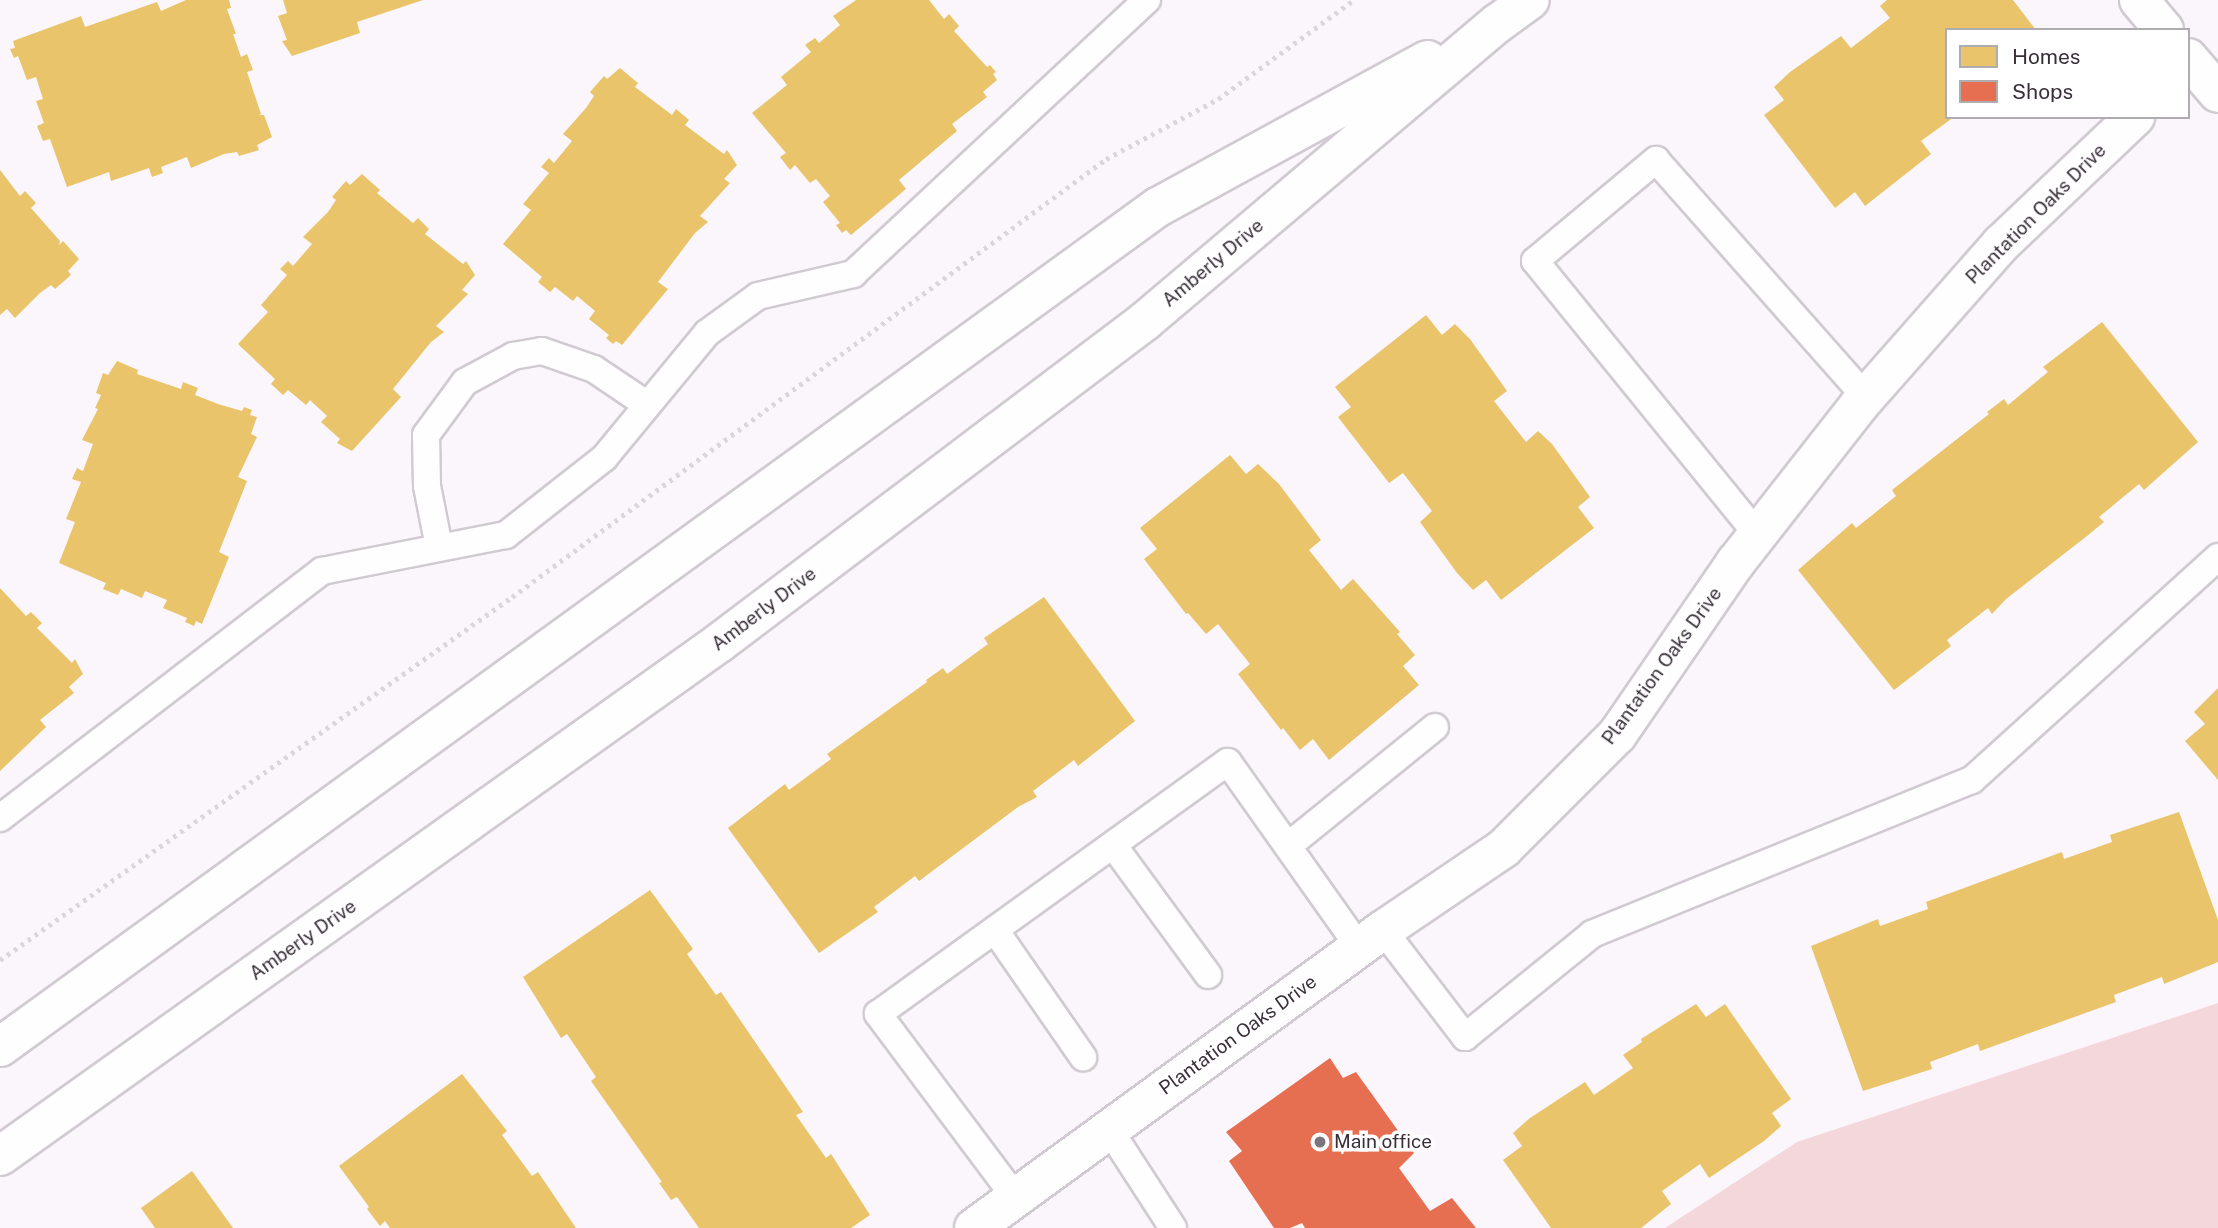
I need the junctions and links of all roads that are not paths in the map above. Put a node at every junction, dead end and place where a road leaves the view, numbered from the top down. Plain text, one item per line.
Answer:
1 (1147, 0) edge
2 (1530, 0) edge
3 (2139, 0) edge
4 (1498, 23) junction
5 (2162, 28) edge
6 (2197, 57) edge
7 (2218, 93) edge
8 (2133, 119) edge
9 (1866, 397) junction
10 (646, 404) junction
11 (1757, 534) junction
12 (439, 547) junction
13 (2218, 556) edge
14 (1435, 727) dead end
15 (0, 818) edge
16 (1113, 845) junction
17 (1287, 846) junction
18 (995, 930) junction
19 (1371, 938) junction
20 (1208, 975) dead end
21 (0, 1047) edge
22 (1083, 1057) dead end
23 (1109, 1129) junction
24 (0, 1156) edge
25 (1015, 1198) junction
26 (1160, 1223) edge
27 (974, 1228) edge

1 - 10 lane
2 - 4 street, Amberly Drive
3 - 5 street
4 - 21 street, Amberly Drive
4 - 24 street, Amberly Drive
6 - 7 street
8 - 9 street, Plantation Oaks Drive
9 - 11 street, Plantation Oaks Drive
9 - 11 lane
10 - 12 lane
10 - 12 lane
11 - 19 street, Plantation Oaks Drive
12 - 15 lane
13 - 19 lane
14 - 17 lane
16 - 17 lane
16 - 18 lane
16 - 20 lane
17 - 19 lane
18 - 22 lane
18 - 25 lane
19 - 23 street, Plantation Oaks Drive
23 - 25 street, Plantation Oaks Drive
23 - 26 lane
25 - 27 street, Plantation Oaks Drive

